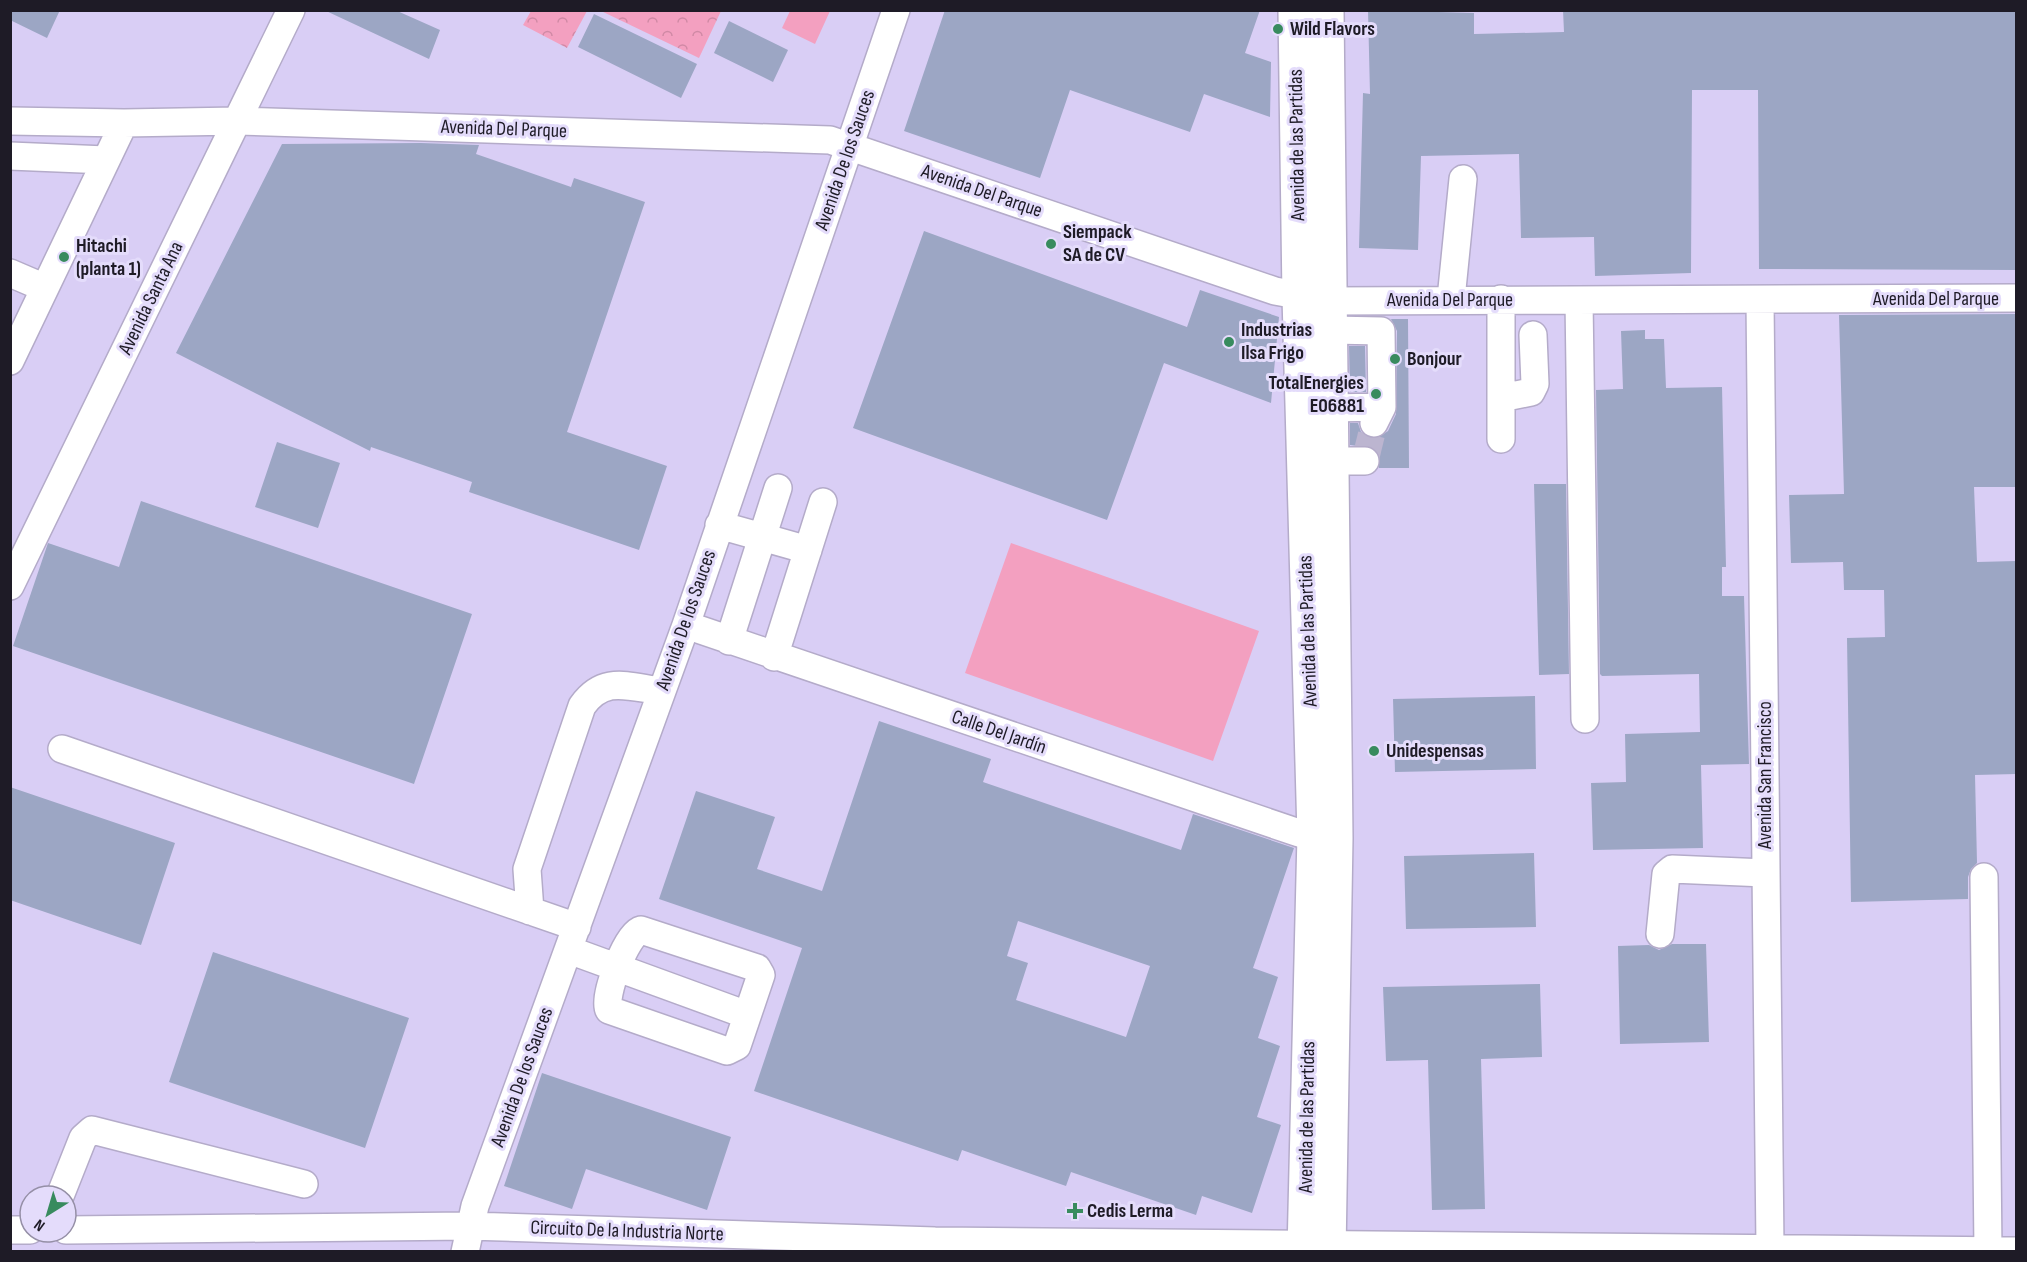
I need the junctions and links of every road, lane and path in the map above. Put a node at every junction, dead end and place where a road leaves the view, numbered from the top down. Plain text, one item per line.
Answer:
1 (291, 10) edge
2 (896, 10) edge
3 (1295, 10) edge
4 (1327, 10) edge
5 (10, 121) edge
6 (237, 121) junction
7 (124, 123) junction
8 (850, 146) junction
9 (10, 156) edge
10 (106, 160) junction
11 (1463, 179) dead end
12 (10, 273) edge
13 (45, 288) junction
14 (2016, 298) edge
15 (1451, 299) junction
16 (1501, 299) junction
17 (1579, 300) junction
18 (1760, 301) junction
19 (1320, 309) junction
20 (1533, 335) dead end
21 (10, 361) edge
22 (1501, 398) junction
23 (1332, 408) junction
24 (1501, 439) dead end
25 (778, 488) dead end
26 (823, 502) dead end
27 (719, 525) junction
28 (763, 537) junction
29 (808, 550) junction
30 (10, 586) edge
31 (686, 625) junction
32 (729, 642) junction
33 (774, 657) junction
34 (662, 691) junction
35 (1585, 719) dead end
36 (62, 749) dead end
37 (1314, 836) junction
38 (1765, 873) junction
39 (1984, 877) dead end
40 (530, 911) junction
41 (1660, 934) dead end
42 (573, 939) junction
43 (617, 968) junction
44 (747, 1015) junction
45 (65, 1184) edge
46 (304, 1184) dead end
47 (78, 1230) edge
48 (467, 1239) edge
49 (935, 1246) edge
50 (1317, 1248) edge
51 (1424, 1248) edge
52 (1770, 1248) junction
53 (1988, 1251) edge
54 (2016, 1251) edge

1 - 6 street, Avenida Santa Ana
2 - 8 street, Avenida De los Sauces
3 - 19 main road, Avenida de las Partidas
4 - 19 main road, Avenida de las Partidas
5 - 7 street, Avenida Del Parque
6 - 7 street, Avenida Del Parque
6 - 8 street, Avenida Del Parque
6 - 30 street, Avenida Santa Ana
7 - 10 street
8 - 19 street, Avenida Del Parque
8 - 27 street, Avenida De los Sauces
9 - 10 street
10 - 13 street
11 - 15 street
12 - 13 street
13 - 21 street
14 - 18 street, Avenida Del Parque
15 - 16 street, Avenida Del Parque
15 - 19 street, Avenida Del Parque
16 - 17 street, Avenida Del Parque
16 - 22 street
17 - 18 street, Avenida Del Parque
17 - 35 street
18 - 38 street, Avenida San Francisco
19 - 23 main road, Avenida de las Partidas
19 - 23 street
19 - 37 main road, Avenida de las Partidas
20 - 22 street
22 - 24 street
23 - 50 main road, Avenida de las Partidas
25 - 28 street
26 - 29 street
27 - 28 street
27 - 31 street, Avenida De los Sauces
28 - 29 street
28 - 32 street
29 - 33 street
31 - 32 street, Calle Del Jardín
31 - 34 street, Avenida De los Sauces
32 - 33 street, Calle Del Jardín
33 - 37 street, Calle Del Jardín
34 - 40 street
34 - 42 street, Avenida De los Sauces
36 - 40 street
37 - 50 main road, Avenida de las Partidas
38 - 41 street
38 - 52 street, Avenida San Francisco
39 - 53 street
40 - 42 street
42 - 43 street
42 - 48 street, Avenida De los Sauces
43 - 44 street
43 - 44 street
43 - 44 street
45 - 46 street
47 - 48 street, Circuito De la Industria Norte
48 - 49 street, Circuito De la Industria Norte
49 - 50 street, Circuito De la Industria Norte
50 - 51 street, Circuito De la Industria Norte
51 - 52 street, Circuito De la Industria Norte
52 - 53 street, Circuito De la Industria Norte
53 - 54 street, Circuito De la Industria Norte

